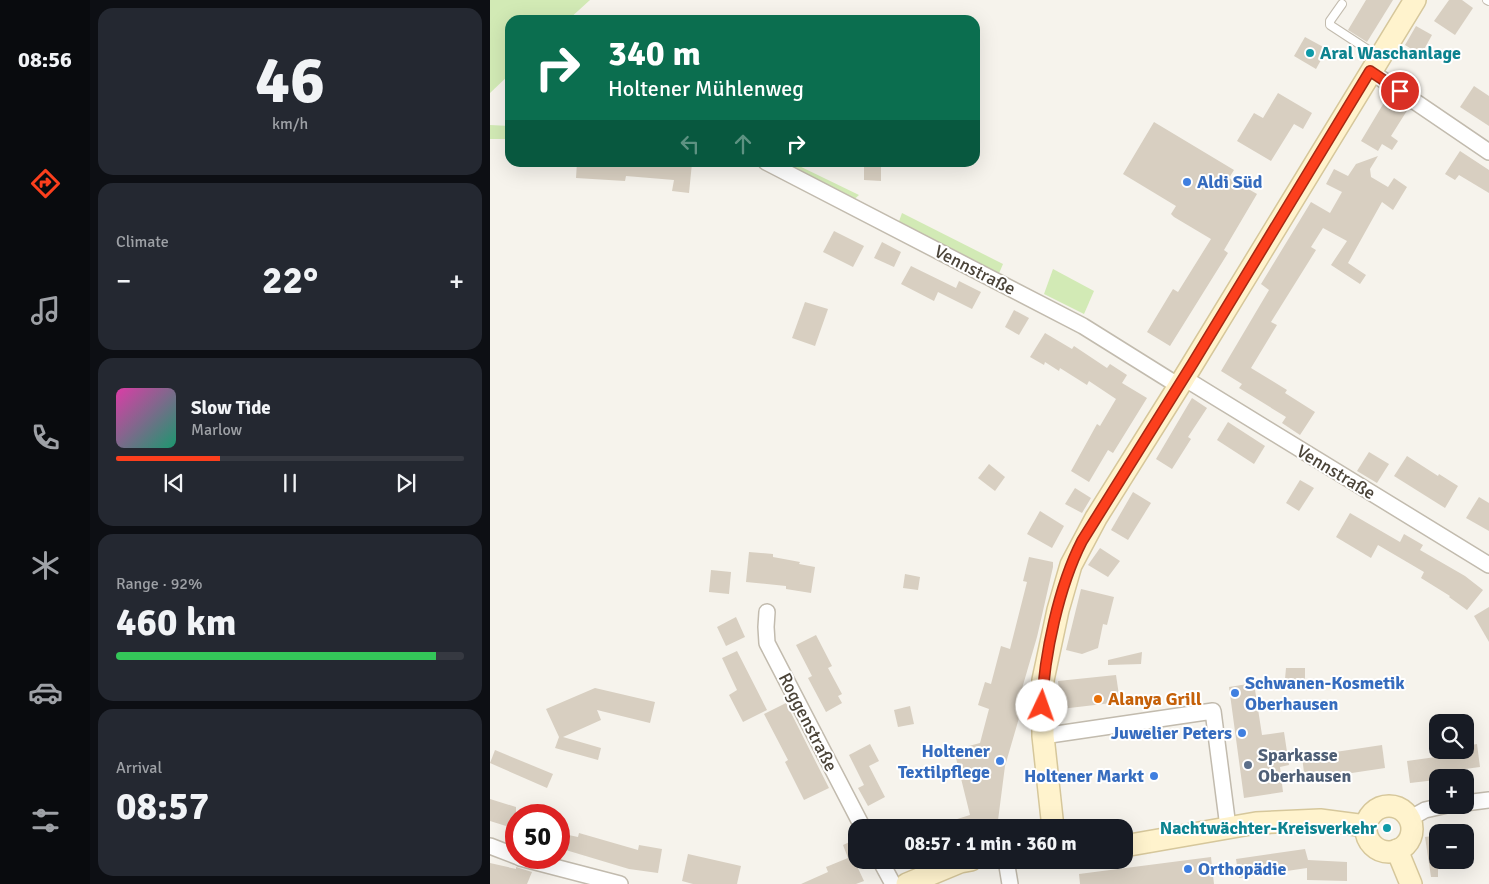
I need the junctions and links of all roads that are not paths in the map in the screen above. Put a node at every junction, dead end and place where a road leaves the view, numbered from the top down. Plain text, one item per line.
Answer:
1 (1415, 0) edge
2 (1342, 4) dead end
3 (1375, 64) junction
4 (1489, 152) edge
5 (776, 167) edge
6 (1182, 382) junction
7 (1489, 565) edge
8 (767, 612) dead end
9 (1043, 736) junction
10 (1489, 800) edge
11 (1474, 802) edge
12 (1429, 809) edge
13 (858, 819) edge
14 (1052, 819) edge
15 (1409, 819) junction
16 (1366, 826) junction
17 (1228, 827) junction
18 (1133, 844) edge
19 (490, 846) edge
20 (1397, 850) junction
21 (505, 852) edge
22 (562, 869) edge
23 (884, 869) edge
24 (943, 869) edge
25 (1008, 869) edge
26 (620, 884) edge
27 (892, 884) edge
28 (907, 884) edge
29 (1010, 884) edge
30 (1411, 884) edge

1 - 3 main road
2 - 3 lane
3 - 4 street
3 - 6 main road
5 - 6 street, Vennstraße
6 - 7 street, Vennstraße
6 - 9 main road
8 - 13 street, Roggenstraße
9 - 14 main road
9 - 17 street
10 - 11 street
12 - 15 street
15 - 16 main road
15 - 20 main road
16 - 17 main road
16 - 20 main road
17 - 18 main road
19 - 21 street
20 - 30 main road
22 - 26 street
23 - 27 street
24 - 28 main road
25 - 29 street

